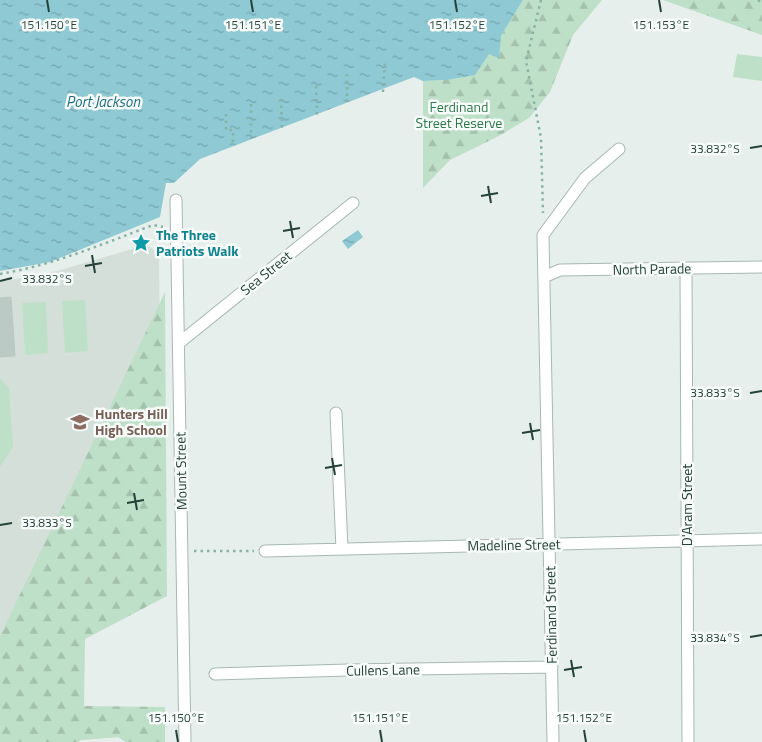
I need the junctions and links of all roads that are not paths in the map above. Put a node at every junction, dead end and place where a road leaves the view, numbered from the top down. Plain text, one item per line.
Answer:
1 (619, 149) dead end
2 (176, 200) dead end
3 (353, 203) dead end
4 (762, 267) edge
5 (686, 269) junction
6 (544, 277) junction
7 (179, 343) junction
8 (336, 413) dead end
9 (762, 539) edge
10 (688, 541) junction
11 (550, 544) junction
12 (342, 549) junction
13 (265, 551) road end
14 (552, 667) junction
15 (215, 674) dead end
16 (185, 742) edge
17 (553, 742) edge
18 (688, 742) edge

1 - 6 street, Ferdinand Street
2 - 7 street, Mount Street
3 - 7 street, Sea Street
4 - 5 street, North Parade
5 - 6 street, North Parade
5 - 10 street, D'Aram Street
6 - 11 street, Ferdinand Street
7 - 16 street, Mount Street
8 - 12 street
9 - 10 street, Madeline Street
10 - 11 street, Madeline Street
10 - 18 street, D'Aram Street
11 - 12 street, Madeline Street
11 - 14 street, Ferdinand Street
12 - 13 street, Madeline Street
14 - 15 street, Cullens Lane
14 - 17 street, Ferdinand Street

